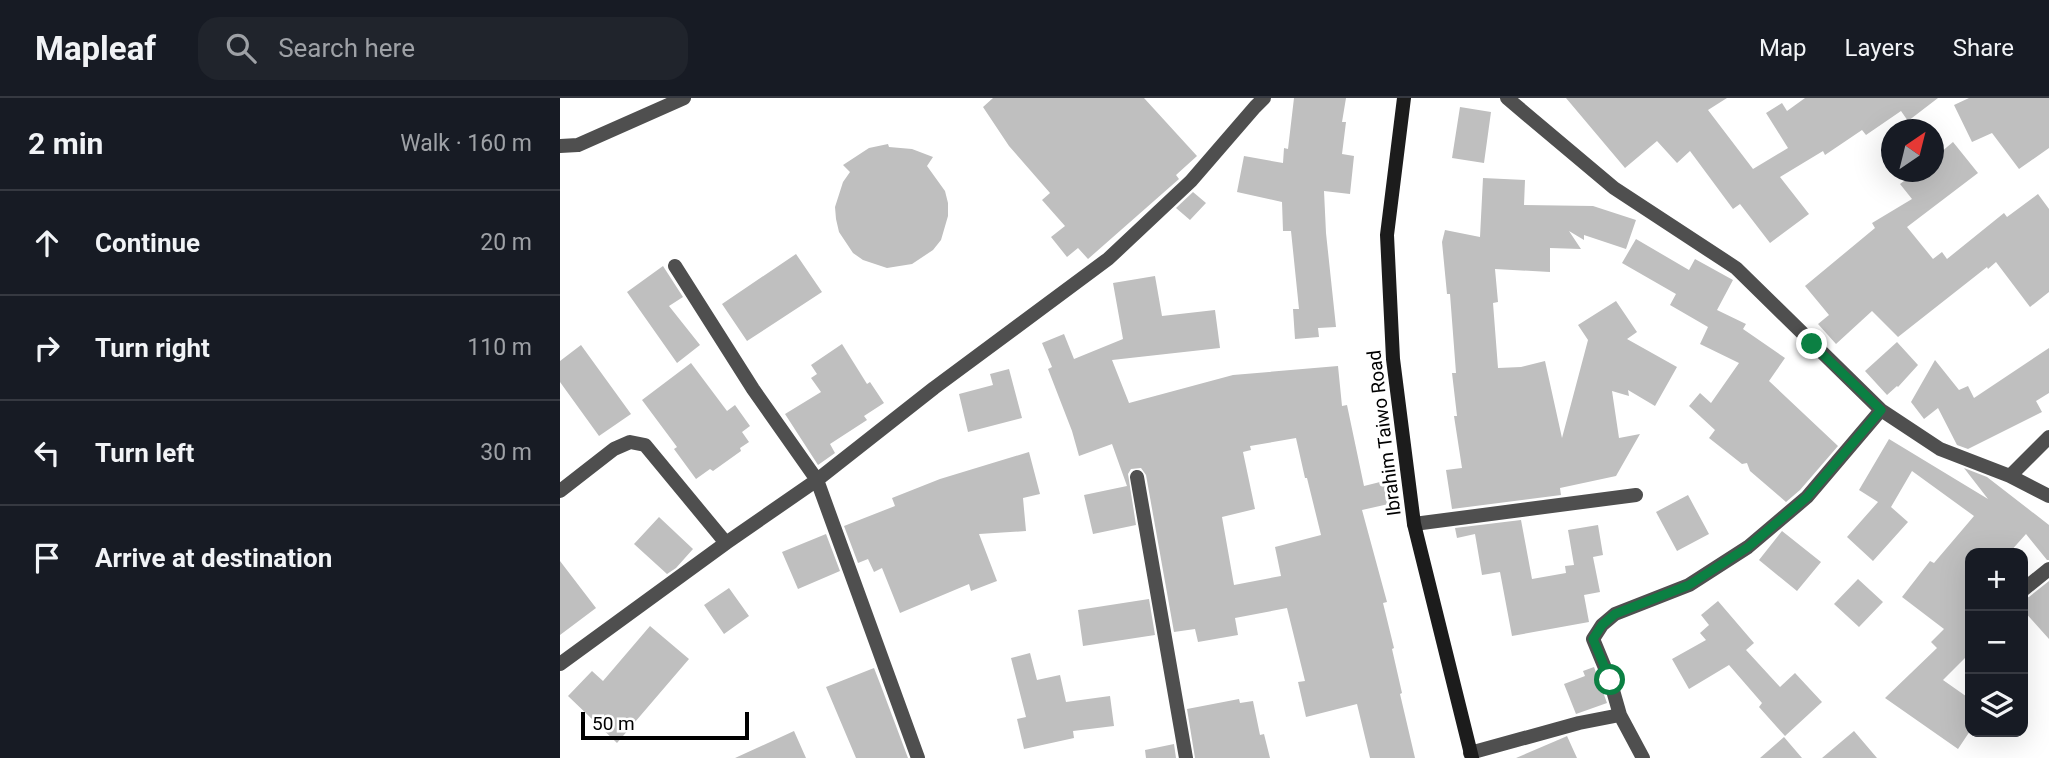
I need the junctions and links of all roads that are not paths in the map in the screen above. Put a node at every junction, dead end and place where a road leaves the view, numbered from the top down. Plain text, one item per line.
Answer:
1 (684, 98) edge
2 (1265, 98) edge
3 (1404, 98) edge
4 (1507, 98) edge
5 (578, 145) junction
6 (560, 146) edge
7 (560, 156) edge
8 (675, 265) dead end
9 (1881, 410) junction
10 (2049, 437) edge
11 (2010, 476) junction
12 (1137, 477) dead end
13 (817, 480) junction
14 (560, 491) edge
15 (1636, 495) dead end
16 (2049, 496) edge
17 (1414, 524) junction
18 (726, 542) junction
19 (2049, 569) edge
20 (2028, 586) edge
21 (560, 664) edge
22 (1620, 715) junction
23 (1471, 756) edge
24 (918, 758) edge
25 (1186, 758) edge
26 (1643, 758) edge

1 - 5 street
2 - 13 street
3 - 17 main road, Ibrahim Taiwo Road
4 - 9 street
5 - 6 street
5 - 7 street
8 - 13 street
9 - 11 street
9 - 22 street
10 - 11 street
11 - 16 street
12 - 25 street
13 - 18 street
13 - 24 street
14 - 18 street
15 - 17 street
17 - 23 main road, Ibrahim Taiwo Road
18 - 21 street
19 - 20 street
22 - 23 street
22 - 26 street

